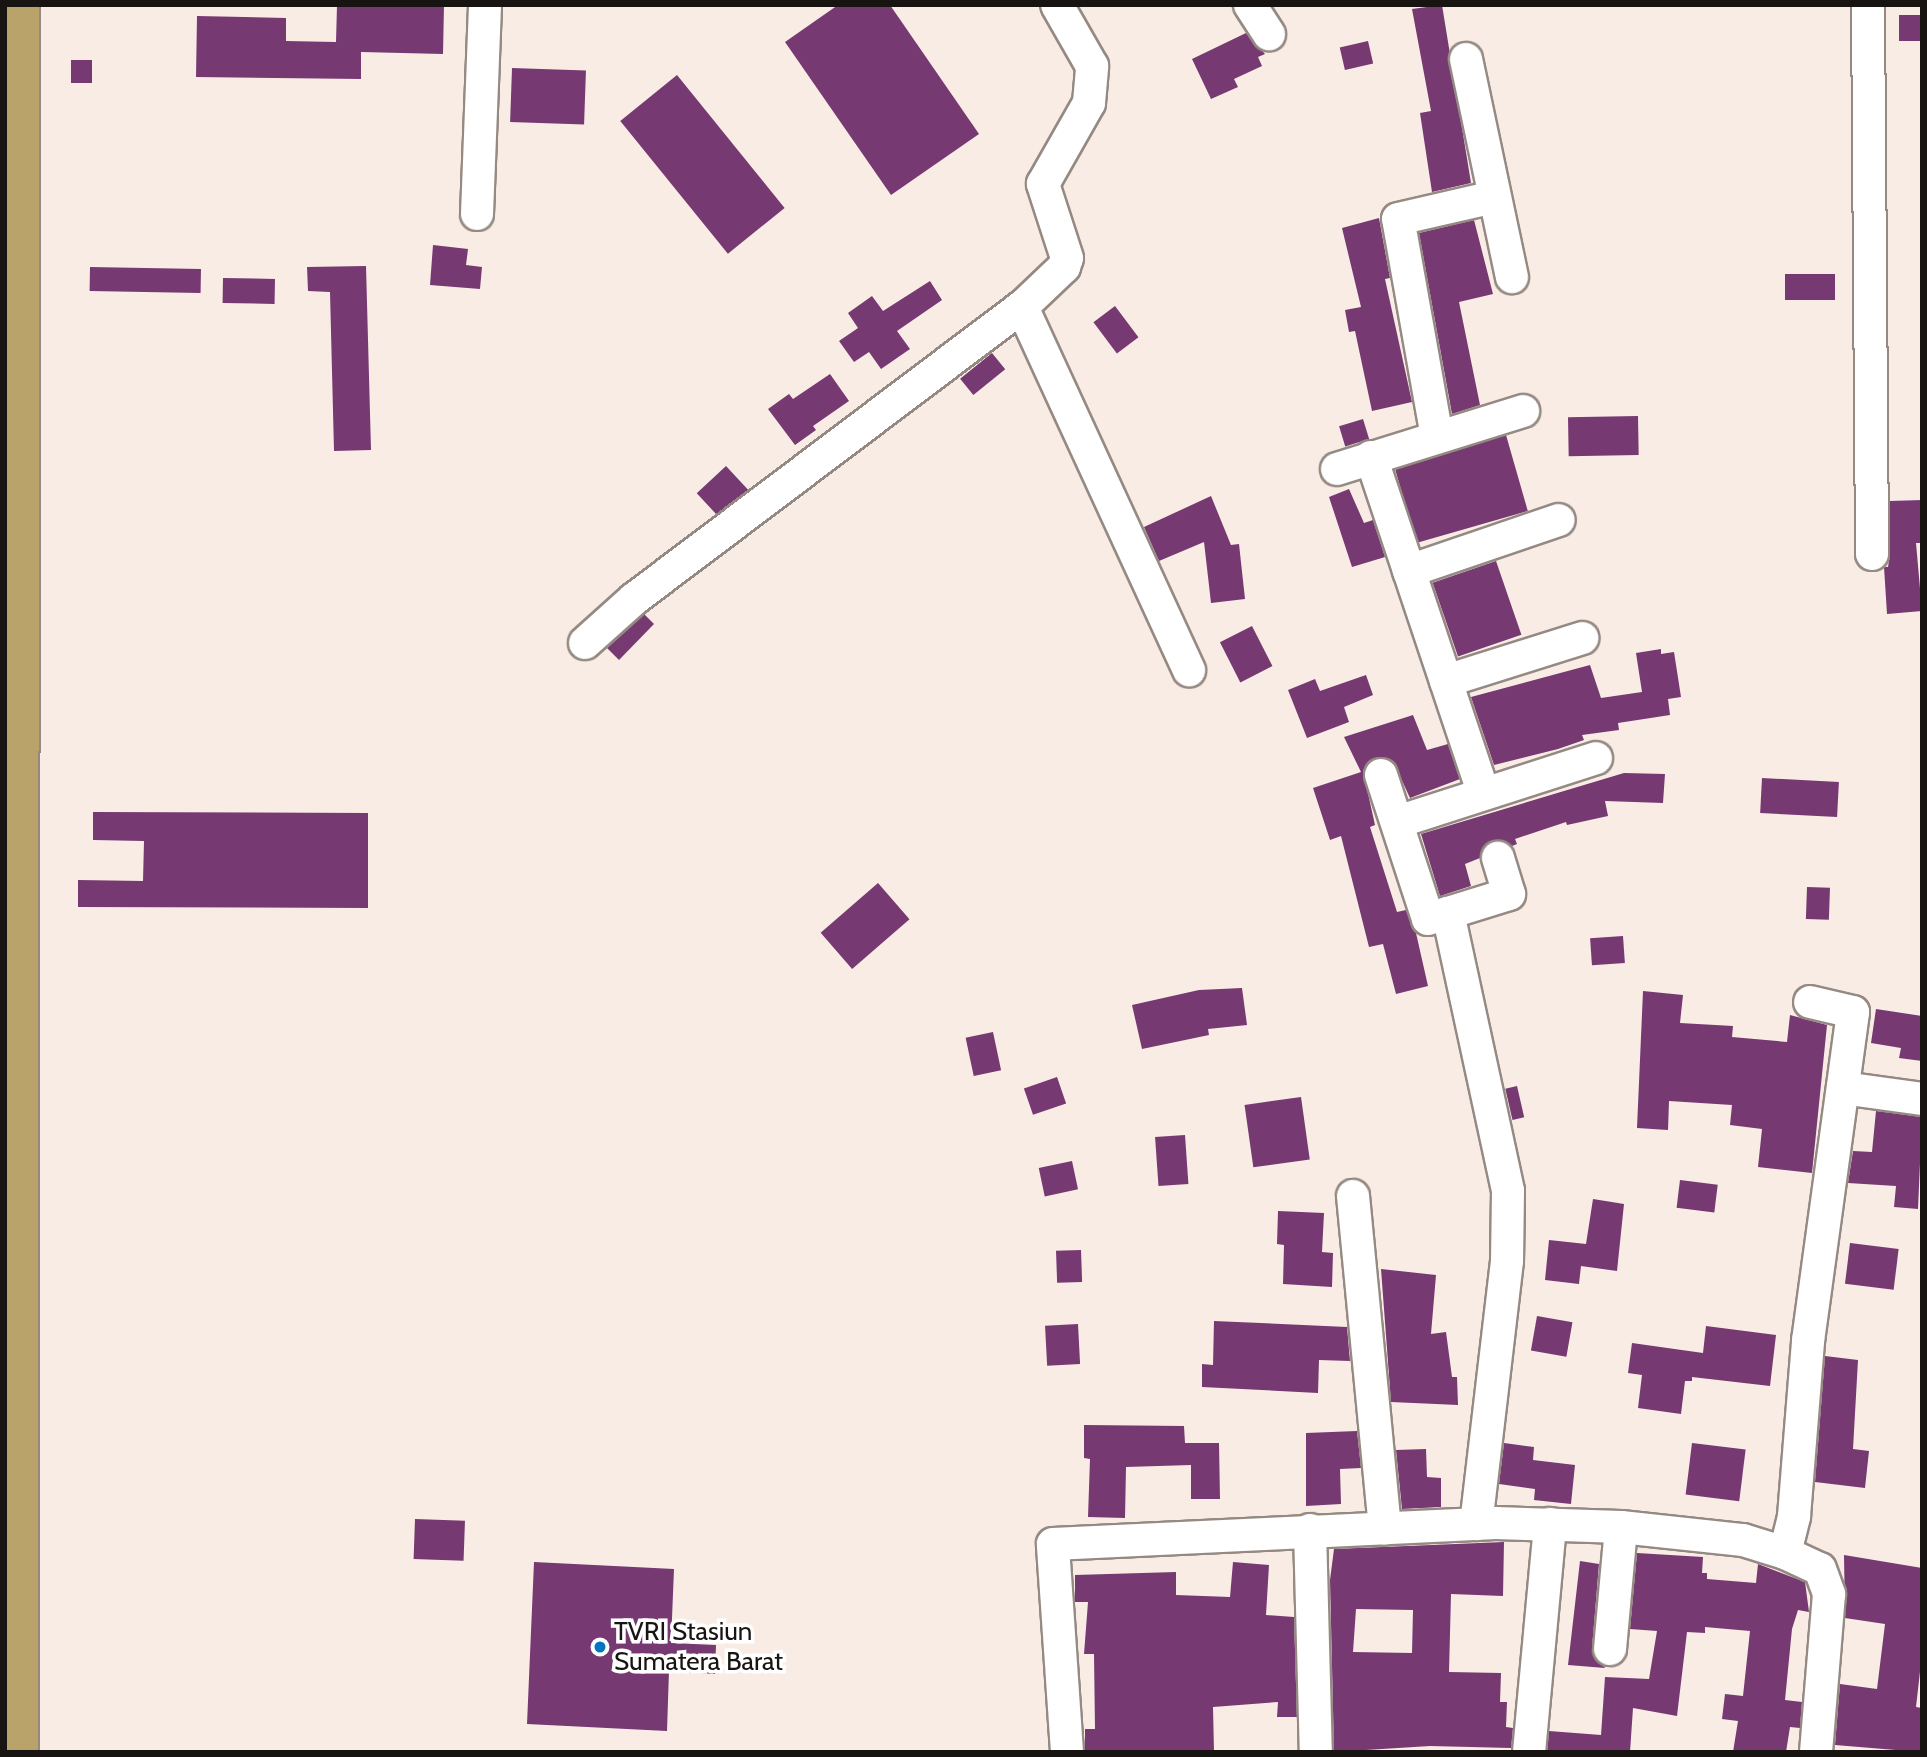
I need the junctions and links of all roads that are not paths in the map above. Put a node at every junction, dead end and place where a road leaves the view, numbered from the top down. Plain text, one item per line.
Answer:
1 (20, 5) edge
2 (485, 5) edge
3 (1057, 5) edge
4 (1250, 5) edge
5 (1868, 5) edge
6 (1269, 34) dead end
7 (1466, 59) dead end
8 (1494, 197) junction
9 (477, 215) dead end
10 (1512, 276) dead end
11 (1022, 307) junction
12 (1523, 411) dead end
13 (1437, 437) junction
14 (1371, 457) junction
15 (1336, 470) dead end
16 (1559, 520) dead end
17 (1872, 554) dead end
18 (1409, 571) junction
19 (1582, 638) dead end
20 (585, 643) dead end
21 (1189, 670) dead end
22 (1446, 681) junction
23 (1596, 758) dead end
24 (1381, 775) dead end
25 (1484, 794) junction
26 (1396, 822) junction
27 (1498, 858) dead end
28 (1448, 913) junction
29 (13, 968) edge
30 (1810, 1002) dead end
31 (1843, 1088) junction
32 (1922, 1099) edge
33 (1353, 1196) dead end
34 (1476, 1524) junction
35 (1550, 1524) junction
36 (1621, 1527) junction
37 (1385, 1528) junction
38 (1310, 1531) junction
39 (1785, 1553) junction
40 (1610, 1649) dead end
41 (19, 1752) edge
42 (1067, 1752) edge
43 (1316, 1752) edge
44 (1529, 1752) edge
45 (1816, 1752) edge

1 - 29 highway
2 - 9 street
3 - 11 street
4 - 6 street
5 - 17 street
7 - 8 street
8 - 10 street
8 - 13 street
11 - 20 street
11 - 21 street
12 - 13 street
13 - 14 street
14 - 15 street
14 - 18 street
16 - 18 street
18 - 22 street
19 - 22 street
22 - 25 street
23 - 25 street
24 - 26 street
25 - 26 street
26 - 28 street
27 - 28 street
28 - 34 street
29 - 41 highway
30 - 31 street
31 - 32 street
31 - 39 street
33 - 37 street
34 - 35 street
34 - 37 street
35 - 36 street
35 - 44 street
36 - 39 street
36 - 40 street
37 - 38 street
38 - 42 street
38 - 43 street
39 - 45 street

